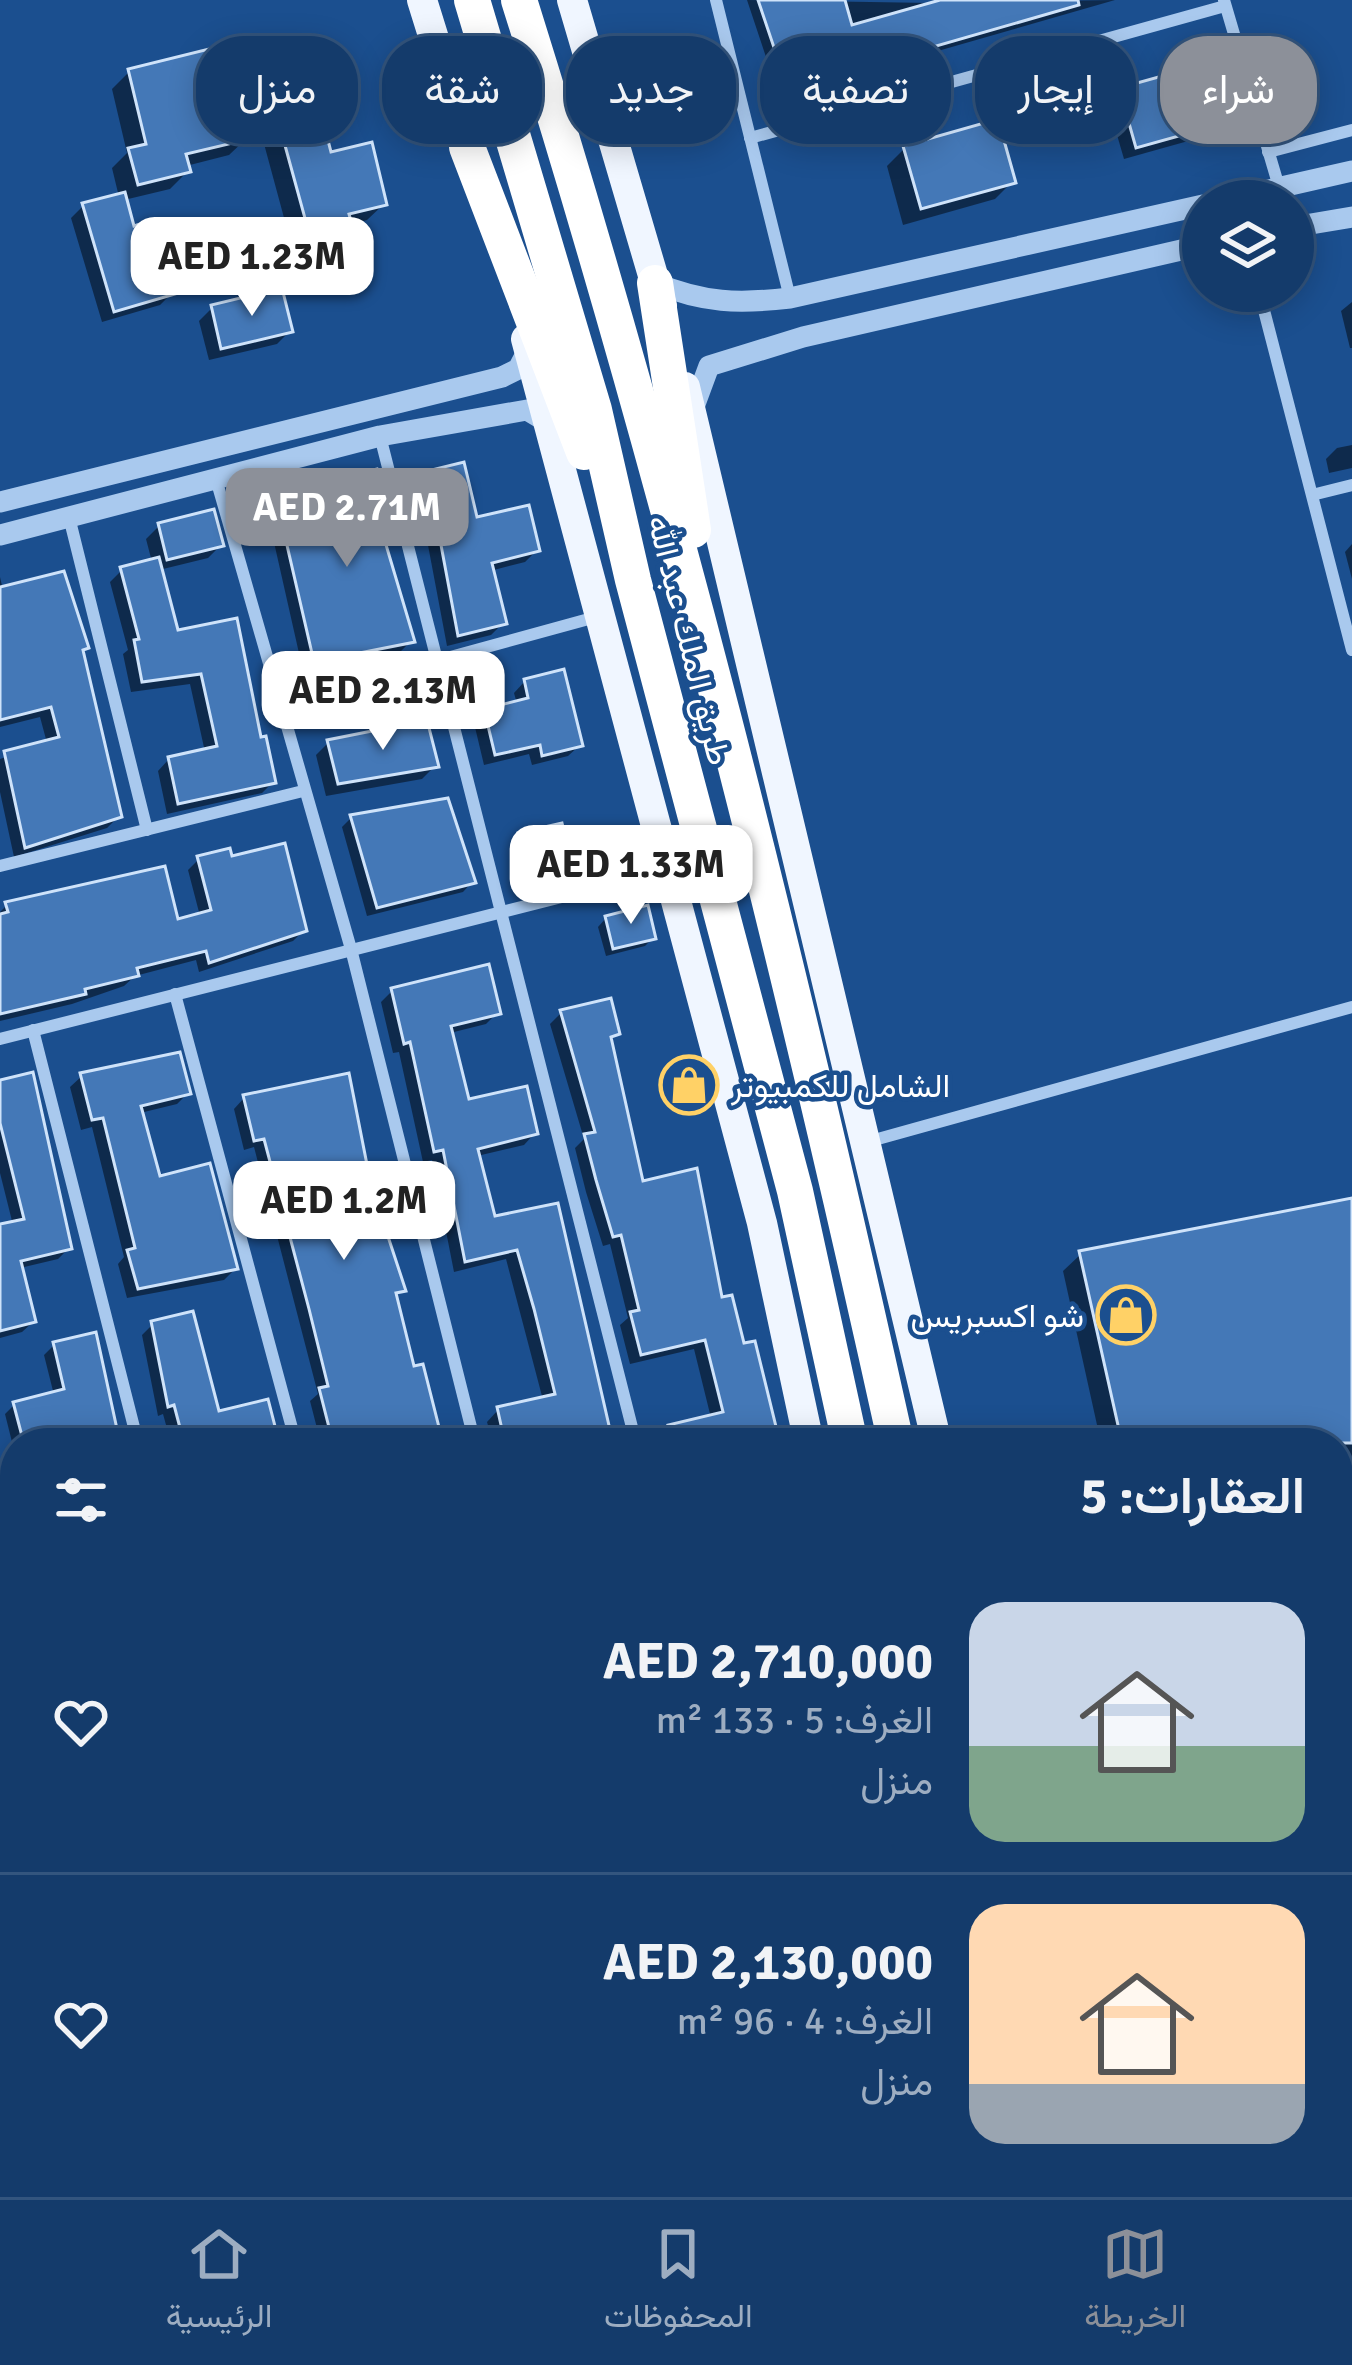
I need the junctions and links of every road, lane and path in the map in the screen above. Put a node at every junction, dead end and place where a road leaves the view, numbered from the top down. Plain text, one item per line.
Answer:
1 (422, 0) edge
2 (472, 0) edge
3 (519, 0) edge
4 (572, 0) edge
5 (716, 0) edge
6 (1224, 3) edge
7 (1352, 130) edge
8 (750, 138) junction
9 (467, 147) junction
10 (1268, 152) junction
11 (1352, 171) edge
12 (1277, 180) edge
13 (1311, 180) edge
14 (1182, 210) edge
15 (1352, 217) edge
16 (1314, 223) edge
17 (1182, 250) edge
18 (656, 283) junction
19 (790, 298) junction
20 (1265, 312) edge
21 (803, 337) junction
22 (529, 348) junction
23 (692, 412) junction
24 (547, 422) junction
25 (380, 436) junction
26 (215, 479) junction
27 (1352, 485) edge
28 (1316, 494) junction
29 (0, 502) edge
30 (69, 517) junction
31 (0, 535) edge
32 (633, 580) junction
33 (599, 616) junction
34 (1352, 650) edge
35 (437, 661) junction
36 (279, 704) junction
37 (720, 712) junction
38 (303, 791) junction
39 (147, 830) junction
40 (1, 864) edge
41 (670, 869) junction
42 (501, 910) junction
43 (351, 949) junction
44 (175, 994) junction
45 (1352, 1007) edge
46 (33, 1030) junction
47 (0, 1039) edge
48 (866, 1143) junction
49 (795, 1191) junction
50 (134, 1428) edge
51 (292, 1428) edge
52 (471, 1428) edge
53 (632, 1428) edge
54 (805, 1428) edge
55 (833, 1428) edge
56 (847, 1428) edge
57 (893, 1428) edge
58 (933, 1428) edge

1 - 9 main road
2 - 32 highway, طريق الملك عبد الله
3 - 37 highway, طريق الملك عبد الله
4 - 18 main road, طريق الملك عبد الله
5 - 8 street
6 - 8 street
6 - 10 street
7 - 10 street
8 - 19 street
9 - 22 main road
9 - 32 highway
10 - 12 street
11 - 13 street
14 - 19 street
15 - 16 street
17 - 21 street
18 - 19 street
18 - 23 main road, طريق الملك عبد الله
18 - 37 highway
19 - 21 street
20 - 28 street
21 - 23 street
22 - 24 main road
22 - 29 street
23 - 48 main road, طريق الملك عبد الله
24 - 25 street
24 - 33 main road
25 - 26 street
25 - 35 street
26 - 30 street
26 - 36 street
27 - 28 street
28 - 34 street
30 - 31 street
30 - 39 street
32 - 49 highway, طريق الملك عبد الله
33 - 35 street
33 - 41 main road
35 - 36 street
35 - 42 street
36 - 38 street
37 - 57 highway, طريق الملك عبد الله
38 - 39 street
38 - 43 street
39 - 40 street
41 - 42 street
41 - 54 main road
42 - 43 street
42 - 53 street
43 - 44 street
43 - 52 street
44 - 46 street
44 - 51 street
45 - 48 street
46 - 47 street
46 - 50 street
48 - 58 main road, طريق الملك عبد الله
49 - 55 highway
49 - 56 highway, طريق الملك عبد الله

